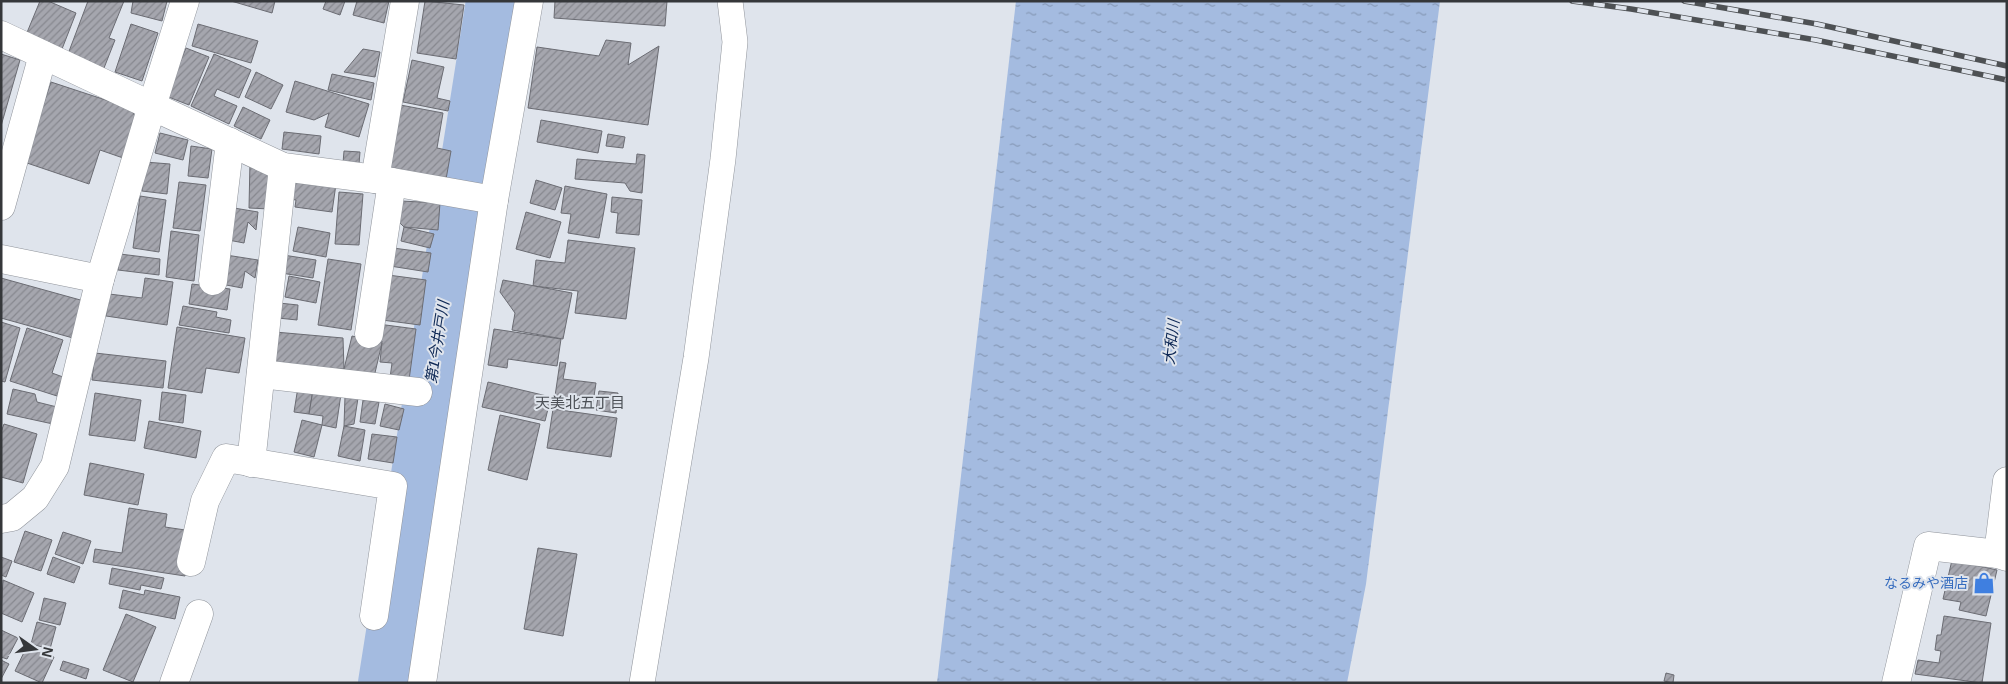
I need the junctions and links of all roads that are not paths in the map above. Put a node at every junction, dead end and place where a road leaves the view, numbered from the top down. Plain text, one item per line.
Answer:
1 (185, 1) edge
2 (404, 1) edge
3 (529, 1) edge
4 (730, 1) edge
5 (1, 35) edge
6 (43, 55) junction
7 (152, 106) junction
8 (230, 142) junction
9 (283, 167) junction
10 (384, 180) junction
11 (485, 199) junction
12 (1, 206) edge
13 (1, 259) edge
14 (100, 279) junction
15 (213, 281) dead end
16 (369, 334) dead end
17 (261, 374) junction
18 (418, 392) dead end
19 (251, 463) junction
20 (2007, 481) edge
21 (1, 519) edge
22 (2003, 556) edge
23 (191, 562) dead end
24 (199, 614) dead end
25 (374, 616) dead end
26 (174, 683) edge
27 (422, 683) edge
28 (642, 683) edge
29 (1896, 683) edge

1 - 7 street
2 - 10 street
3 - 11 street
4 - 28 street
5 - 6 street
6 - 7 street
6 - 12 street
7 - 8 street
7 - 14 street
8 - 9 street
8 - 15 street
9 - 10 street
9 - 17 street
10 - 11 street
10 - 16 street
11 - 27 street
13 - 14 street
14 - 21 street
17 - 18 street
17 - 19 street
19 - 23 street
19 - 25 street
20 - 22 street
22 - 29 street
24 - 26 street

